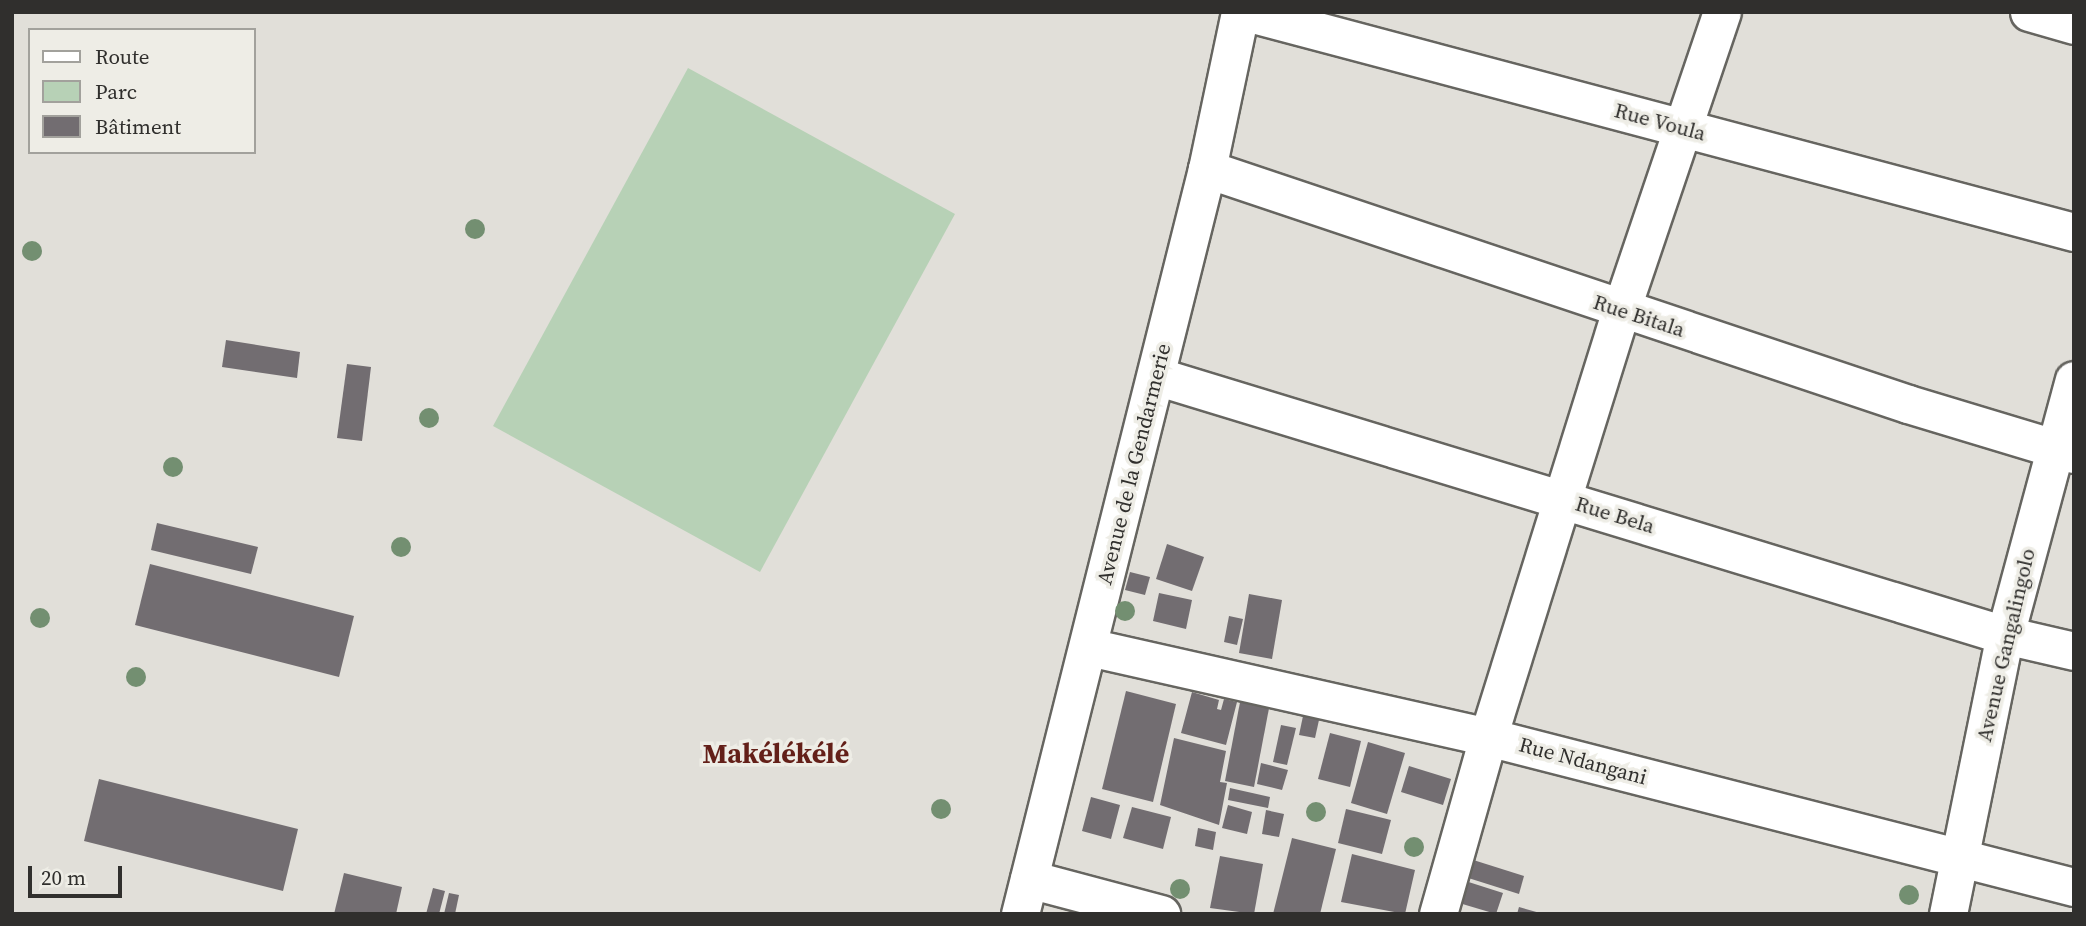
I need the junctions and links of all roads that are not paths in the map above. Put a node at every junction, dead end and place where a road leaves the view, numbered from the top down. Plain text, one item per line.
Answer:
1 (1240, 12) edge
2 (1246, 12) edge
3 (1722, 12) edge
4 (2029, 12) edge
5 (2074, 25) edge
6 (1686, 128) junction
7 (1207, 169) junction
8 (2074, 232) edge
9 (1622, 310) junction
10 (1156, 376) junction
11 (2074, 380) edge
12 (2064, 452) edge
13 (1564, 500) junction
14 (2005, 635) junction
15 (1089, 647) junction
16 (2074, 651) edge
17 (1488, 737) junction
18 (1959, 859) junction
19 (2074, 887) edge
20 (1025, 896) edge
21 (1161, 914) edge
22 (1438, 914) edge
23 (1948, 914) edge

1 - 7 street, Avenue de la Gendarmerie
2 - 6 street, Rue Voula
3 - 6 street
4 - 5 street
6 - 8 street, Rue Voula
6 - 9 street
7 - 9 street, Rue Bitala
7 - 10 street, Avenue de la Gendarmerie
9 - 12 street, Rue Bitala
9 - 13 street
10 - 13 street, Rue Bela
10 - 15 street, Avenue de la Gendarmerie
11 - 12 street, Avenue Gangalingolo
12 - 14 street, Avenue Gangalingolo
13 - 14 street, Rue Bela
13 - 17 street
14 - 16 street, Rue Bela
14 - 18 street, Avenue Gangalingolo
15 - 17 street, Rue Ndangani
15 - 20 street, Avenue de la Gendarmerie
17 - 18 street, Rue Ndangani
17 - 22 street
18 - 19 street, Rue Ndangani
18 - 23 street, Avenue Gangalingolo
20 - 21 street

